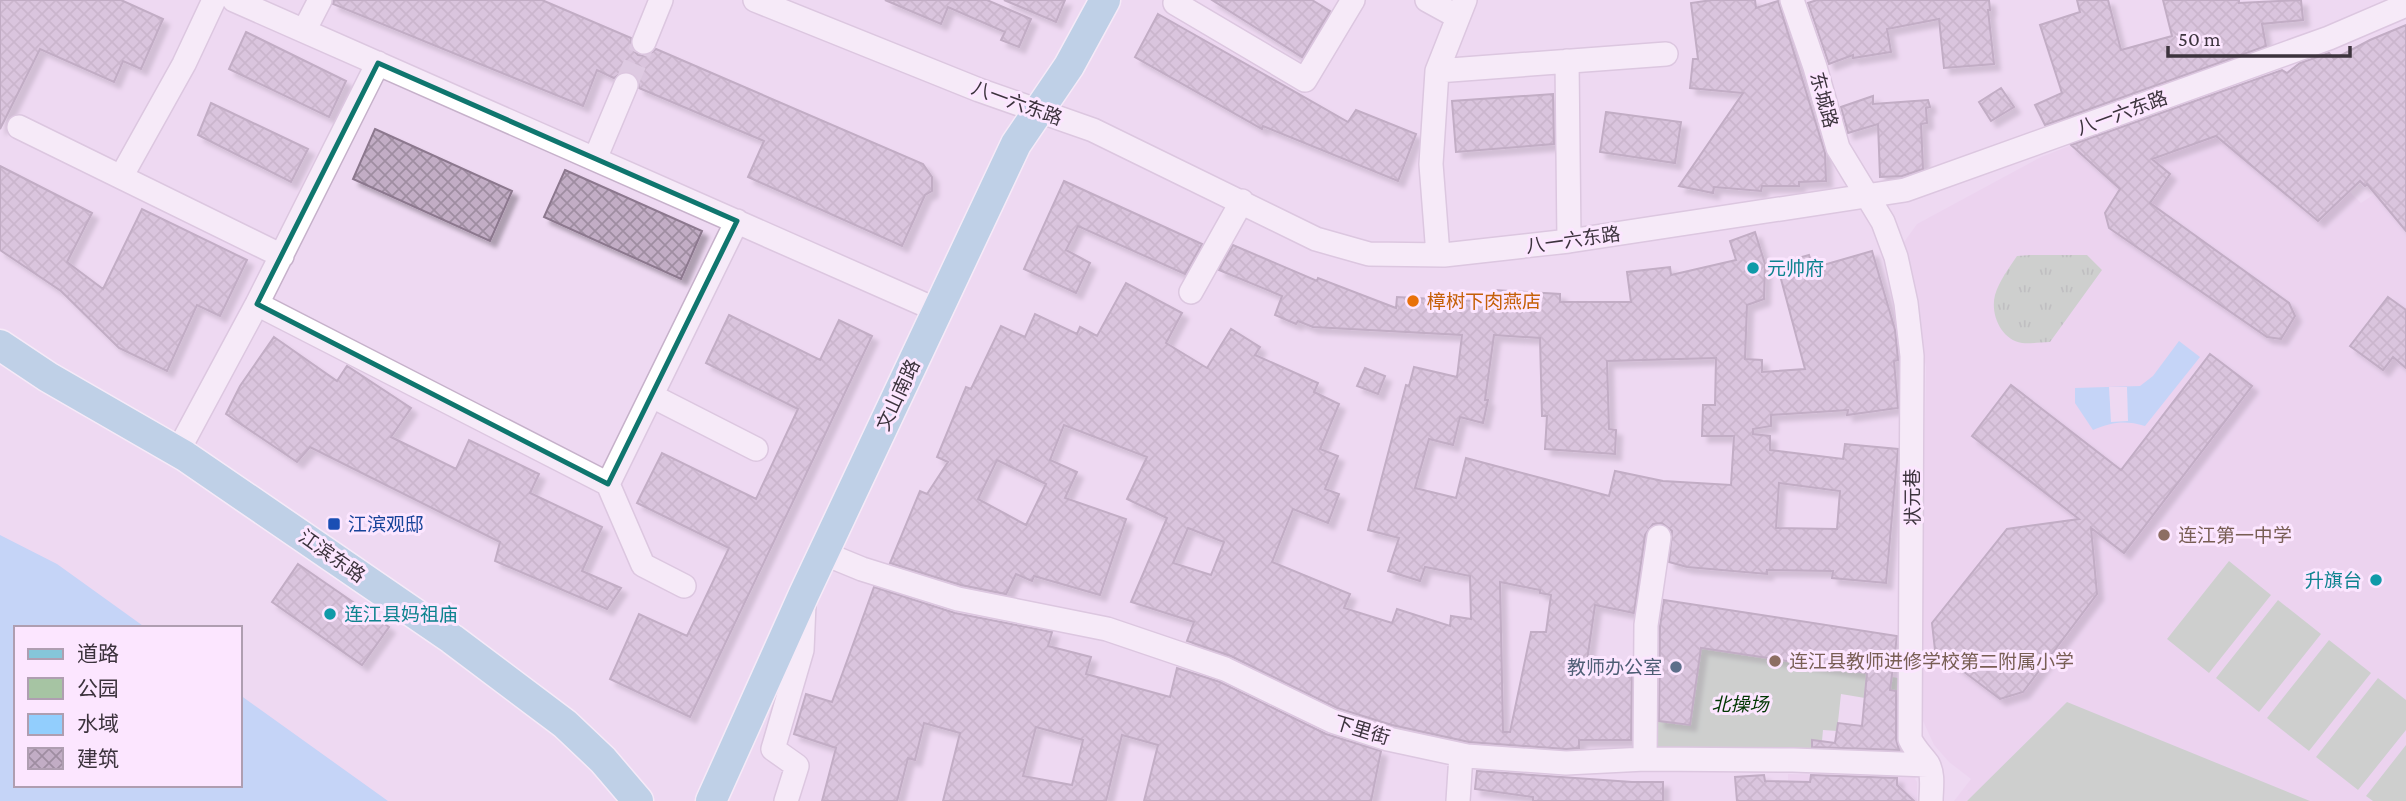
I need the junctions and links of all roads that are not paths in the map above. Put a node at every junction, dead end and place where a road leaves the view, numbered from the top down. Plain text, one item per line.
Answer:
1 (214, 0) edge
2 (234, 0) edge
3 (320, 0) edge
4 (661, 0) edge
5 (755, 0) edge
6 (1105, 0) edge
7 (1353, 0) edge
8 (1427, 0) edge
9 (1792, 0) edge
10 (1175, 3) dead end
11 (2406, 5) edge
12 (1461, 9) edge
13 (304, 31) junction
14 (644, 42) tunnel mouth
15 (1666, 54) dead end
16 (1567, 61) junction
17 (378, 63) junction
18 (1437, 71) junction
19 (626, 85) tunnel mouth
20 (1038, 112) junction
21 (19, 127) dead end
22 (595, 159) junction
23 (121, 177) junction
24 (1905, 190) junction
25 (1865, 196) junction
26 (1242, 201) junction
27 (737, 221) junction
28 (1889, 237) junction
29 (1569, 242) junction
30 (1438, 255) junction
31 (282, 256) junction
32 (1191, 292) dead end
33 (257, 304) junction
34 (939, 311) junction
35 (0, 345) edge
36 (652, 396) junction
37 (756, 449) dead end
38 (178, 451) junction
39 (608, 484) junction
40 (1659, 537) dead end
41 (823, 553) junction
42 (684, 586) dead end
43 (804, 594) junction
44 (1461, 755) junction
45 (1645, 759) junction
46 (1928, 765) junction
47 (638, 801) edge
48 (711, 801) edge
49 (786, 801) edge
50 (1458, 801) edge
51 (1931, 801) edge

1 - 23 street
2 - 13 street
3 - 13 street
4 - 14 street
5 - 20 street, 八一六东路
6 - 20 main road, 文山南路
7 - 10 street
8 - 12 street
9 - 25 street, 东城路
11 - 24 street, 八一六东路
12 - 18 street
13 - 17 street
15 - 16 street
16 - 18 street
16 - 29 street
17 - 22 street
17 - 31 street
18 - 30 street
19 - 22 street
20 - 26 street, 八一六东路
20 - 34 main road, 文山南路
21 - 23 street
22 - 27 street
23 - 31 street
24 - 25 street, 八一六东路
24 - 28 street
25 - 28 street, 状元巷
25 - 29 street, 八一六东路
26 - 30 street, 八一六东路
26 - 32 street
27 - 34 street
27 - 36 street
28 - 46 street, 状元巷
29 - 30 street, 八一六东路
31 - 33 street
33 - 38 street
33 - 39 street
34 - 41 main road, 文山南路
35 - 38 main road, 江滨东路
36 - 37 street
36 - 39 street
38 - 47 main road, 江滨东路
39 - 42 street
40 - 45 street
41 - 43 main road, 文山南路
41 - 44 street, 下里街
43 - 48 main road, 文山南路
43 - 49 street
44 - 45 street, 下里街
44 - 50 street
45 - 46 street, 下里街
46 - 51 street, 状元巷

